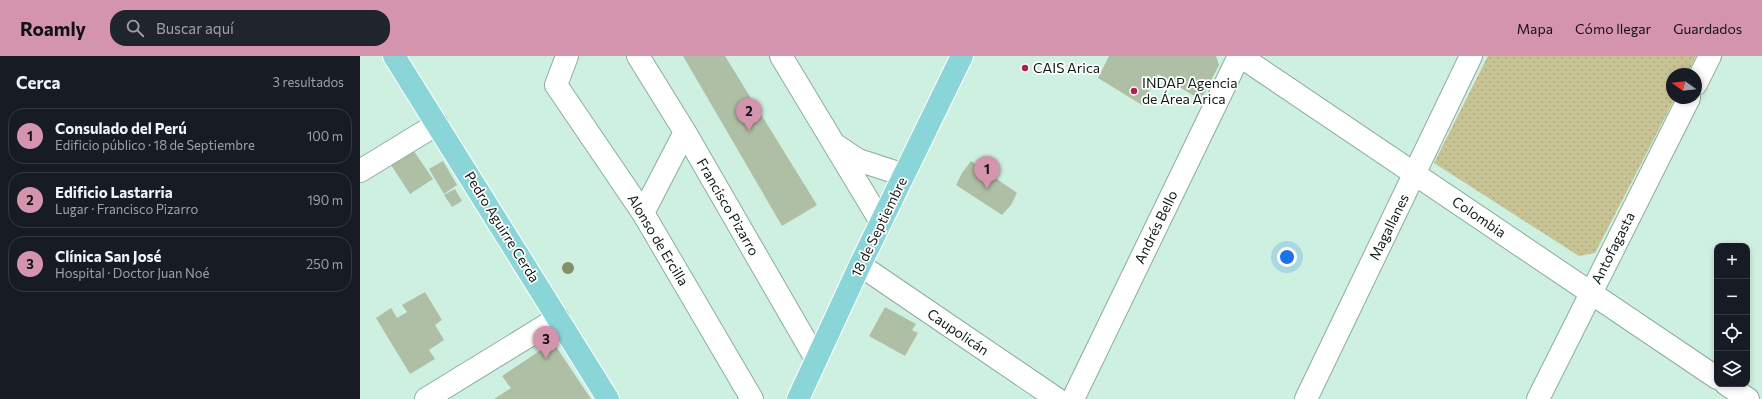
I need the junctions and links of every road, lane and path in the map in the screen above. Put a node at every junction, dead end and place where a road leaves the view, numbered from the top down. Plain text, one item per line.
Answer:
1 (394, 56) edge
2 (567, 56) edge
3 (638, 56) edge
4 (781, 56) edge
5 (962, 56) edge
6 (1240, 56) edge
7 (1471, 56) edge
8 (1710, 56) edge
9 (1702, 72) edge
10 (1686, 104) edge
11 (437, 124) junction
12 (685, 132) junction
13 (833, 143) junction
14 (360, 171) edge
15 (1414, 174) junction
16 (904, 175) junction
17 (644, 213) junction
18 (881, 222) junction
19 (860, 266) junction
20 (1591, 293) junction
21 (558, 318) junction
22 (816, 359) junction
23 (1714, 376) edge
24 (1730, 387) edge
25 (426, 399) edge
26 (608, 399) edge
27 (752, 399) edge
28 (798, 399) edge
29 (1057, 399) edge
30 (1073, 399) edge
31 (1306, 399) edge
32 (1538, 399) edge
33 (1748, 399) edge

1 - 11 main road, Pedro Aguirre Cerda
2 - 17 street, Alonso de Ercilla
3 - 12 street, Francisco Pizarro
4 - 13 street
5 - 16 main road, 18 de Septiembre
6 - 15 street, Colombia
6 - 30 street, Andrés Bello
7 - 15 street, Magallanes
8 - 9 street
10 - 20 street, Antofagasta
11 - 14 street
11 - 21 main road, Pedro Aguirre Cerda
12 - 17 street
12 - 22 street, Francisco Pizarro
13 - 16 street
13 - 18 street
15 - 20 street, Colombia
15 - 31 street, Magallanes
16 - 18 main road, 18 de Septiembre
17 - 27 street, Alonso de Ercilla
18 - 19 main road, 18 de Septiembre
19 - 22 main road, 18 de Septiembre
19 - 29 street, Caupolicán
20 - 23 street, Colombia
20 - 32 street, Antofagasta
21 - 25 street
21 - 26 main road, Pedro Aguirre Cerda
22 - 28 main road, 18 de Septiembre
24 - 33 street

